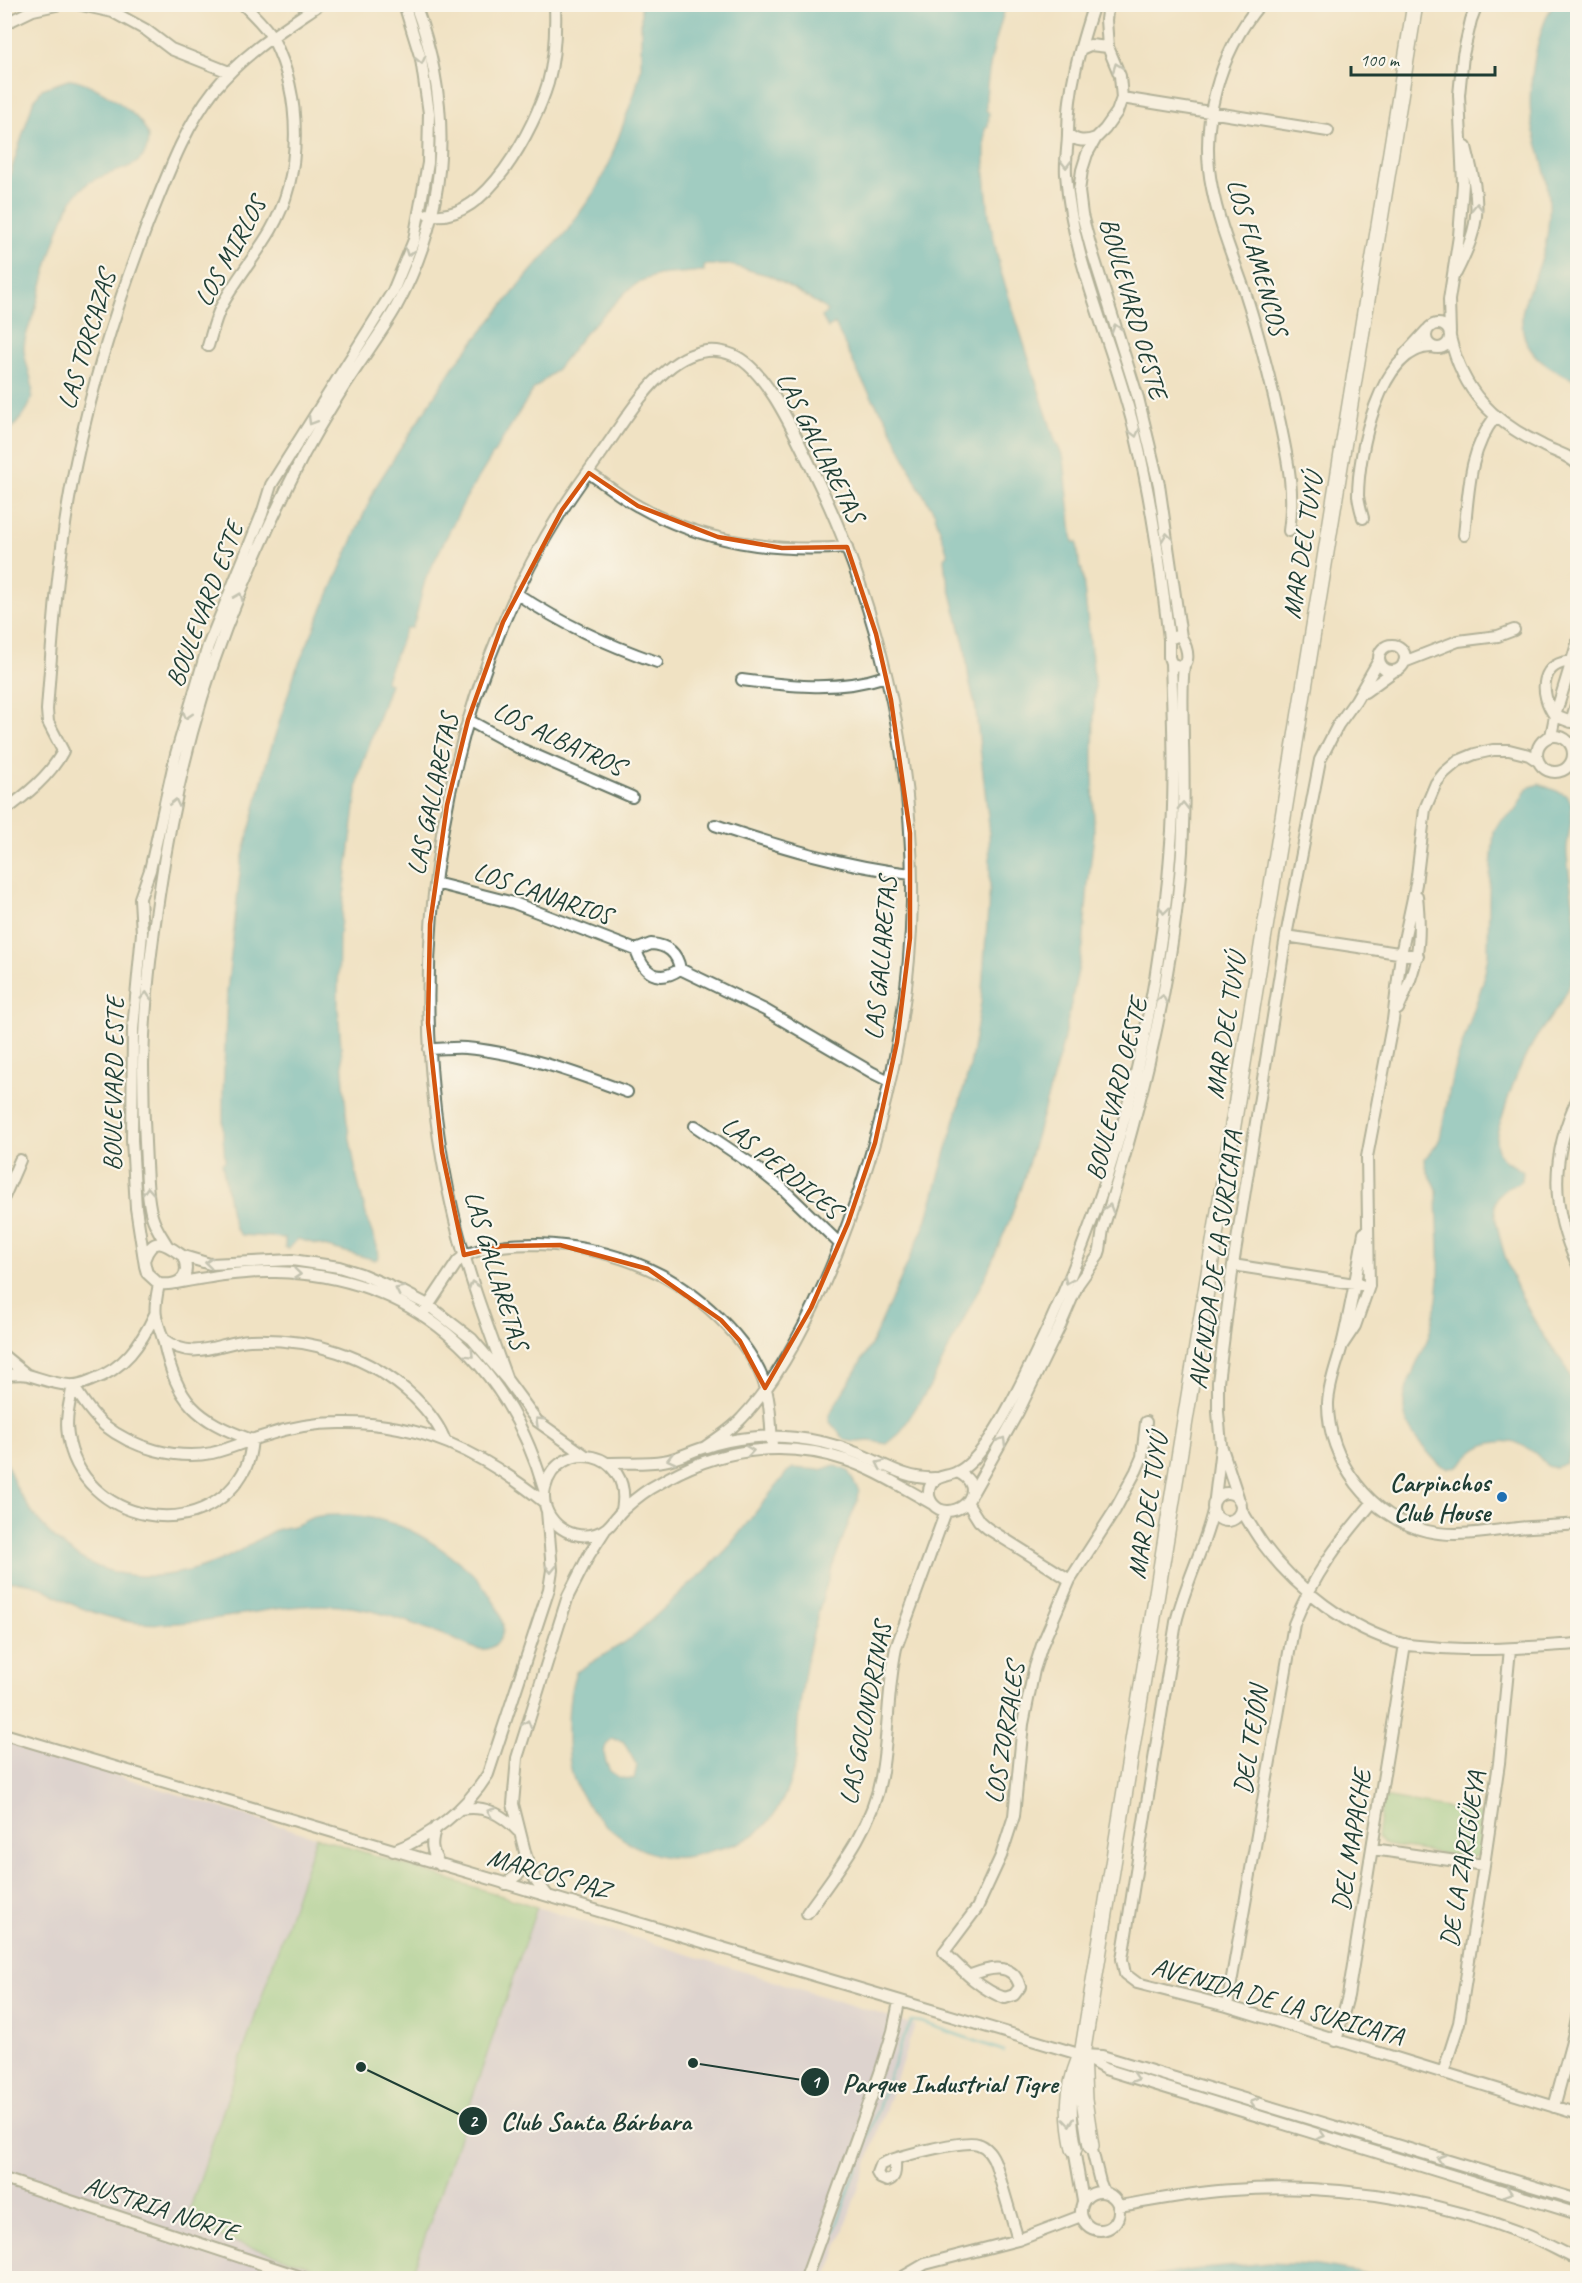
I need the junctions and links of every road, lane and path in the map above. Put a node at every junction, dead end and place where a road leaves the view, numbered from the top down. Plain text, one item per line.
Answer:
1 (61, 4) edge
2 (77, 4) edge
3 (243, 4) edge
4 (320, 4) edge
5 (404, 4) edge
6 (415, 4) edge
7 (555, 4) edge
8 (1094, 4) edge
9 (1108, 4) edge
10 (1260, 4) edge
11 (1414, 4) edge
12 (1477, 4) edge
13 (4, 24) edge
14 (272, 37) junction
15 (1108, 47) junction
16 (1081, 49) junction
17 (229, 72) junction
18 (1122, 98) junction
19 (1212, 114) junction
20 (1329, 131) dead end
21 (1462, 131) junction
22 (1068, 134) junction
23 (1096, 138) junction
24 (1476, 182) junction
25 (1463, 184) junction
26 (420, 212) junction
27 (432, 216) junction
28 (1459, 236) junction
29 (1472, 238) junction
30 (1091, 248) junction
31 (1079, 251) junction
32 (1452, 281) junction
33 (1449, 300) junction
34 (1428, 328) junction
35 (1450, 335) junction
36 (208, 346) dead end
37 (1434, 347) junction
38 (1401, 360) junction
39 (354, 362) junction
40 (1457, 362) junction
41 (1132, 400) junction
42 (1495, 417) junction
43 (1563, 454) junction
44 (1578, 455) edge
45 (1578, 465) edge
46 (281, 469) junction
47 (589, 473) junction
48 (293, 477) junction
49 (269, 492) junction
50 (283, 499) junction
51 (1363, 518) dead end
52 (1578, 526) edge
53 (1288, 531) dead end
54 (1577, 533) edge
55 (1464, 535) dead end
56 (1578, 544) edge
57 (847, 547) junction
58 (1166, 566) junction
59 (517, 594) junction
60 (1578, 595) edge
61 (1578, 600) edge
62 (222, 624) junction
63 (1514, 630) dead end
64 (1182, 637) junction
65 (1169, 639) junction
66 (1578, 641) edge
67 (1396, 646) junction
68 (1432, 650) junction
69 (1379, 660) junction
70 (1575, 661) edge
71 (657, 662) dead end
72 (1404, 662) junction
73 (1171, 663) junction
74 (1184, 665) junction
75 (1394, 670) junction
76 (886, 676) junction
77 (742, 680) dead end
78 (1578, 698) edge
79 (1356, 700) junction
80 (1555, 716) junction
81 (468, 720) junction
82 (1574, 721) edge
83 (1551, 736) junction
84 (1178, 740) junction
85 (1567, 740) junction
86 (1540, 743) junction
87 (1521, 752) junction
88 (1576, 754) edge
89 (180, 755) junction
90 (1538, 761) junction
91 (1573, 767) edge
92 (632, 797) dead end
93 (4, 811) edge
94 (715, 825) dead end
95 (911, 874) junction
96 (435, 883) junction
97 (1416, 884) junction
98 (144, 886) junction
99 (159, 893) junction
100 (156, 912) junction
101 (141, 915) junction
102 (1286, 936) junction
103 (636, 950) junction
104 (1401, 954) junction
105 (1418, 956) junction
106 (680, 969) junction
107 (1393, 1020) junction
108 (138, 1029) junction
109 (429, 1049) junction
110 (889, 1081) junction
111 (627, 1092) dead end
112 (1578, 1098) edge
113 (695, 1125) dead end
114 (132, 1140) junction
115 (145, 1140) junction
116 (20, 1160) dead end
117 (1117, 1165) junction
118 (4, 1197) edge
119 (1367, 1215) junction
120 (1085, 1240) junction
121 (1101, 1240) junction
122 (840, 1244) junction
123 (167, 1245) junction
124 (1079, 1253) junction
125 (464, 1255) junction
126 (183, 1256) junction
127 (145, 1258) junction
128 (1092, 1263) junction
129 (1233, 1265) junction
130 (1578, 1265) edge
131 (176, 1283) junction
132 (159, 1284) junction
133 (1355, 1284) junction
134 (1369, 1286) junction
135 (425, 1310) junction
136 (155, 1314) junction
137 (163, 1339) junction
138 (1341, 1347) junction
139 (4, 1356) edge
140 (26, 1374) junction
141 (4, 1375) edge
142 (507, 1380) junction
143 (1027, 1382) junction
144 (73, 1385) junction
145 (765, 1388) junction
146 (1146, 1422) dead end
147 (252, 1440) junction
148 (445, 1441) junction
149 (772, 1443) junction
150 (1221, 1445) junction
151 (705, 1447) junction
152 (586, 1456) junction
153 (608, 1463) junction
154 (957, 1472) junction
155 (935, 1478) junction
156 (544, 1489) junction
157 (973, 1492) junction
158 (1238, 1497) junction
159 (1215, 1498) junction
160 (967, 1502) junction
161 (1373, 1502) junction
162 (931, 1503) junction
163 (546, 1506) junction
164 (1241, 1509) junction
165 (622, 1510) junction
166 (946, 1511) junction
167 (1213, 1511) junction
168 (1234, 1519) junction
169 (1222, 1520) junction
170 (1250, 1524) junction
171 (1578, 1524) edge
172 (605, 1530) junction
173 (1208, 1532) junction
174 (1070, 1580) junction
175 (1307, 1591) junction
176 (1405, 1644) junction
177 (1578, 1644) edge
178 (1510, 1648) junction
179 (4, 1734) edge
180 (459, 1810) junction
181 (436, 1827) junction
182 (518, 1831) junction
183 (1373, 1849) junction
184 (393, 1851) junction
185 (526, 1856) junction
186 (440, 1865) junction
187 (1484, 1865) junction
188 (505, 1884) junction
189 (548, 1896) junction
190 (807, 1913) dead end
191 (971, 1976) dead end
192 (899, 2002) junction
193 (1227, 2006) junction
194 (1578, 2013) edge
195 (1336, 2041) junction
196 (1082, 2055) junction
197 (1443, 2073) junction
198 (1554, 2107) junction
199 (1578, 2114) edge
200 (1091, 2146) joint
201 (1074, 2149) joint
202 (895, 2160) dead end
203 (4, 2179) edge
204 (1104, 2192) junction
205 (1578, 2200) edge
206 (1083, 2201) junction
207 (1119, 2206) junction
208 (1578, 2214) edge
209 (1081, 2216) junction
210 (1018, 2240) junction
211 (1578, 2260) edge
212 (304, 2278) edge
213 (806, 2278) edge
214 (901, 2278) edge

1 - 13 street
2 - 17 street
3 - 14 street
4 - 14 street, LAS TORCAZAS
5 -> 26 street, BOULEVARD ESTE
6 - 27 street, BOULEVARD ESTE
7 - 27 street
8 - 16 street, BOULEVARD OESTE
9 - 15 street
10 - 19 street, LOS FLAMENCOS
11 - 196 street, MAR DEL TUYÚ
12 - 21 street
14 - 17 street, LAS TORCAZAS
14 - 36 street, LOS MIRLOS
15 - 16 street
18 -> 15 street
16 - 22 street, BOULEVARD OESTE
17 - 93 street, LAS TORCAZAS
18 - 19 street
18 - 23 street, BOULEVARD OESTE
19 - 20 street
19 - 53 street, LOS FLAMENCOS
21 - 24 street
21 - 25 street
22 - 23 street
22 -> 31 street, BOULEVARD OESTE
23 - 30 street, BOULEVARD OESTE
24 - 25 street
29 -> 24 street
25 - 28 street
26 - 27 street
26 -> 39 street, BOULEVARD ESTE
27 - 39 street, BOULEVARD ESTE
28 - 29 street
28 - 32 street
29 - 32 street
30 - 31 street
41 -> 30 street, BOULEVARD OESTE
31 - 41 street, BOULEVARD OESTE
32 - 33 street
33 - 34 street
33 - 35 street
34 - 35 street
34 - 37 street
34 - 38 street
35 - 37 street
35 - 40 street
37 - 38 street
37 - 40 street
38 - 51 street
39 -> 46 street, BOULEVARD ESTE
39 - 48 street, BOULEVARD ESTE
40 - 42 street
41 - 58 street, BOULEVARD OESTE
42 - 43 street
42 - 55 street
43 - 44 street
43 - 45 street
46 - 48 street
46 - 49 street, BOULEVARD ESTE
47 - 57 street
47 - 57 street, LAS GALLARETAS
47 - 59 street, LAS GALLARETAS
48 - 50 street, BOULEVARD ESTE
49 - 50 street
49 - 62 street, BOULEVARD ESTE
62 -> 50 street, BOULEVARD ESTE
52 - 54 street
54 - 56 street
57 - 76 street, LAS GALLARETAS
58 - 64 street, BOULEVARD OESTE
58 - 65 street, BOULEVARD OESTE
59 - 71 street
59 - 81 street, LAS GALLARETAS
60 - 61 street
62 - 89 street, BOULEVARD ESTE
63 - 68 street, AVENIDA DE LA SURICATA
64 - 65 street
64 - 74 street
65 - 73 street
66 - 70 street
67 - 68 street, AVENIDA DE LA SURICATA
67 - 69 street, AVENIDA DE LA SURICATA
67 - 72 street
68 - 72 street, AVENIDA DE LA SURICATA
69 - 75 street
69 - 79 street, AVENIDA DE LA SURICATA
70 - 80 street
70 - 80 street
72 - 75 street, AVENIDA DE LA SURICATA
73 - 74 street
73 - 84 street, BOULEVARD OESTE
74 - 84 street, BOULEVARD OESTE
75 - 79 street, AVENIDA DE LA SURICATA
76 - 77 street
76 - 95 street, LAS GALLARETAS
78 - 82 street
79 - 102 street, AVENIDA DE LA SURICATA
80 - 82 street
80 - 83 street
81 - 92 street, LOS ALBATROS
81 - 96 street, LAS GALLARETAS
82 - 85 street
83 - 85 street
83 - 86 street
84 - 117 street, BOULEVARD OESTE
85 - 88 street
86 - 87 street
86 - 90 street
87 - 90 street
87 - 97 street
88 - 91 street
89 - 98 street, BOULEVARD ESTE
99 -> 89 street, BOULEVARD ESTE
90 - 91 street
94 - 95 street
95 - 110 street, LAS GALLARETAS
96 - 103 street, LOS CANARIOS
96 - 109 street, LAS GALLARETAS
97 - 104 street
97 - 105 street
98 - 99 street
98 - 101 street, BOULEVARD ESTE
99 - 100 street, BOULEVARD ESTE
100 - 101 street
108 -> 100 street, BOULEVARD ESTE
101 - 108 street, BOULEVARD ESTE
102 - 104 street
102 - 129 street, AVENIDA DE LA SURICATA
103 - 106 street, LOS CANARIOS
103 - 106 street, LOS CANARIOS
104 - 105 street
104 - 107 street
105 - 107 street
106 - 110 street, LOS CANARIOS
107 - 119 street
108 - 114 street, BOULEVARD ESTE
108 - 115 street, BOULEVARD ESTE
109 - 111 street
109 - 125 street, LAS GALLARETAS
110 - 122 street, LAS GALLARETAS
112 - 130 street
113 - 122 street, LAS PERDICES
114 - 115 street
114 - 127 street, BOULEVARD ESTE
123 -> 115 street, BOULEVARD ESTE
116 - 118 street
117 - 120 street, BOULEVARD OESTE
121 -> 117 street, BOULEVARD OESTE
119 - 133 street
119 - 134 street
120 - 121 street
120 - 124 street, BOULEVARD OESTE
121 - 128 street, BOULEVARD OESTE
122 - 145 street, LAS GALLARETAS
123 - 126 street
123 - 127 street
124 - 128 street
124 -> 143 street, BOULEVARD OESTE
125 - 135 street
142 -> 125 street, LAS GALLARETAS
125 - 145 street
126 - 131 street
135 -> 126 street
127 - 132 street
128 - 143 street, BOULEVARD OESTE
129 - 133 street
129 - 150 street, AVENIDA DE LA SURICATA
131 - 132 street
131 -> 135 street
132 - 136 street
133 - 134 street
133 - 138 street
134 - 138 street
135 - 142 street
135 -> 156 street
136 - 137 street
136 - 144 street
137 - 147 street
137 - 148 street
138 - 161 street
139 - 140 street
140 - 141 street
140 - 144 street
152 -> 142 street
143 - 154 street, BOULEVARD OESTE
157 -> 143 street, BOULEVARD OESTE
144 - 147 street
144 - 147 street
145 - 149 street
145 - 151 street, LAS GALLARETAS
146 - 174 street, LOS ZORZALES
147 - 148 street
148 - 163 street
149 - 151 street
155 -> 149 street
149 - 162 street
165 -> 149 street
150 - 158 street, AVENIDA DE LA SURICATA
150 - 159 street, AVENIDA DE LA SURICATA
151 -> 153 street
152 - 153 street
152 - 156 street
153 - 165 street
154 - 155 street
154 - 157 street
155 - 162 street
156 - 163 street
157 - 160 street
158 - 159 street
158 - 164 street, AVENIDA DE LA SURICATA
159 - 167 street, AVENIDA DE LA SURICATA
160 - 166 street
160 - 174 street
161 - 171 street
161 - 175 street, DEL TEJÓN
162 - 166 street
163 - 172 street
163 -> 180 street
164 - 168 street
164 - 170 street, AVENIDA DE LA SURICATA
165 - 172 street
166 - 190 street, LAS GOLONDRINAS
167 - 169 street
167 - 173 street, AVENIDA DE LA SURICATA
168 - 169 street
168 - 170 street
169 - 173 street, AVENIDA DE LA SURICATA
170 - 175 street, AVENIDA DE LA SURICATA
182 -> 172 street
173 - 193 street, AVENIDA DE LA SURICATA
174 - 191 street, LOS ZORZALES
175 - 176 street, AVENIDA DE LA SURICATA
175 - 193 street, DEL TEJÓN
176 - 178 street, AVENIDA DE LA SURICATA
176 - 183 street, DEL MAPACHE
177 - 178 street, AVENIDA DE LA SURICATA
178 - 187 street, DE LA ZARIGÜEYA
179 - 184 street, MARCOS PAZ
180 - 181 street
182 -> 180 street
181 - 184 street
181 - 186 street
182 - 185 street
183 - 187 street
183 - 195 street, DEL MAPACHE
184 - 186 street, MARCOS PAZ
185 - 188 street
185 - 189 street
186 - 188 street, MARCOS PAZ
187 - 197 street, DE LA ZARIGÜEYA
188 - 189 street, MARCOS PAZ
189 - 192 street, MARCOS PAZ
192 - 196 street, MARCOS PAZ
192 - 213 street
193 - 195 street, AVENIDA DE LA SURICATA
194 - 198 street
195 - 197 street, AVENIDA DE LA SURICATA
196 - 200 street
196 -> 201 street
205 -> 196 street
196 -> 208 street
197 - 198 street, AVENIDA DE LA SURICATA
198 - 199 street, AVENIDA DE LA SURICATA
200 - 204 street
201 - 206 street
202 - 210 street
203 - 212 street, AUSTRIA NORTE
204 - 206 street
204 - 207 street
206 - 209 street
207 - 209 street
207 - 211 street
209 - 210 street
210 - 214 street

